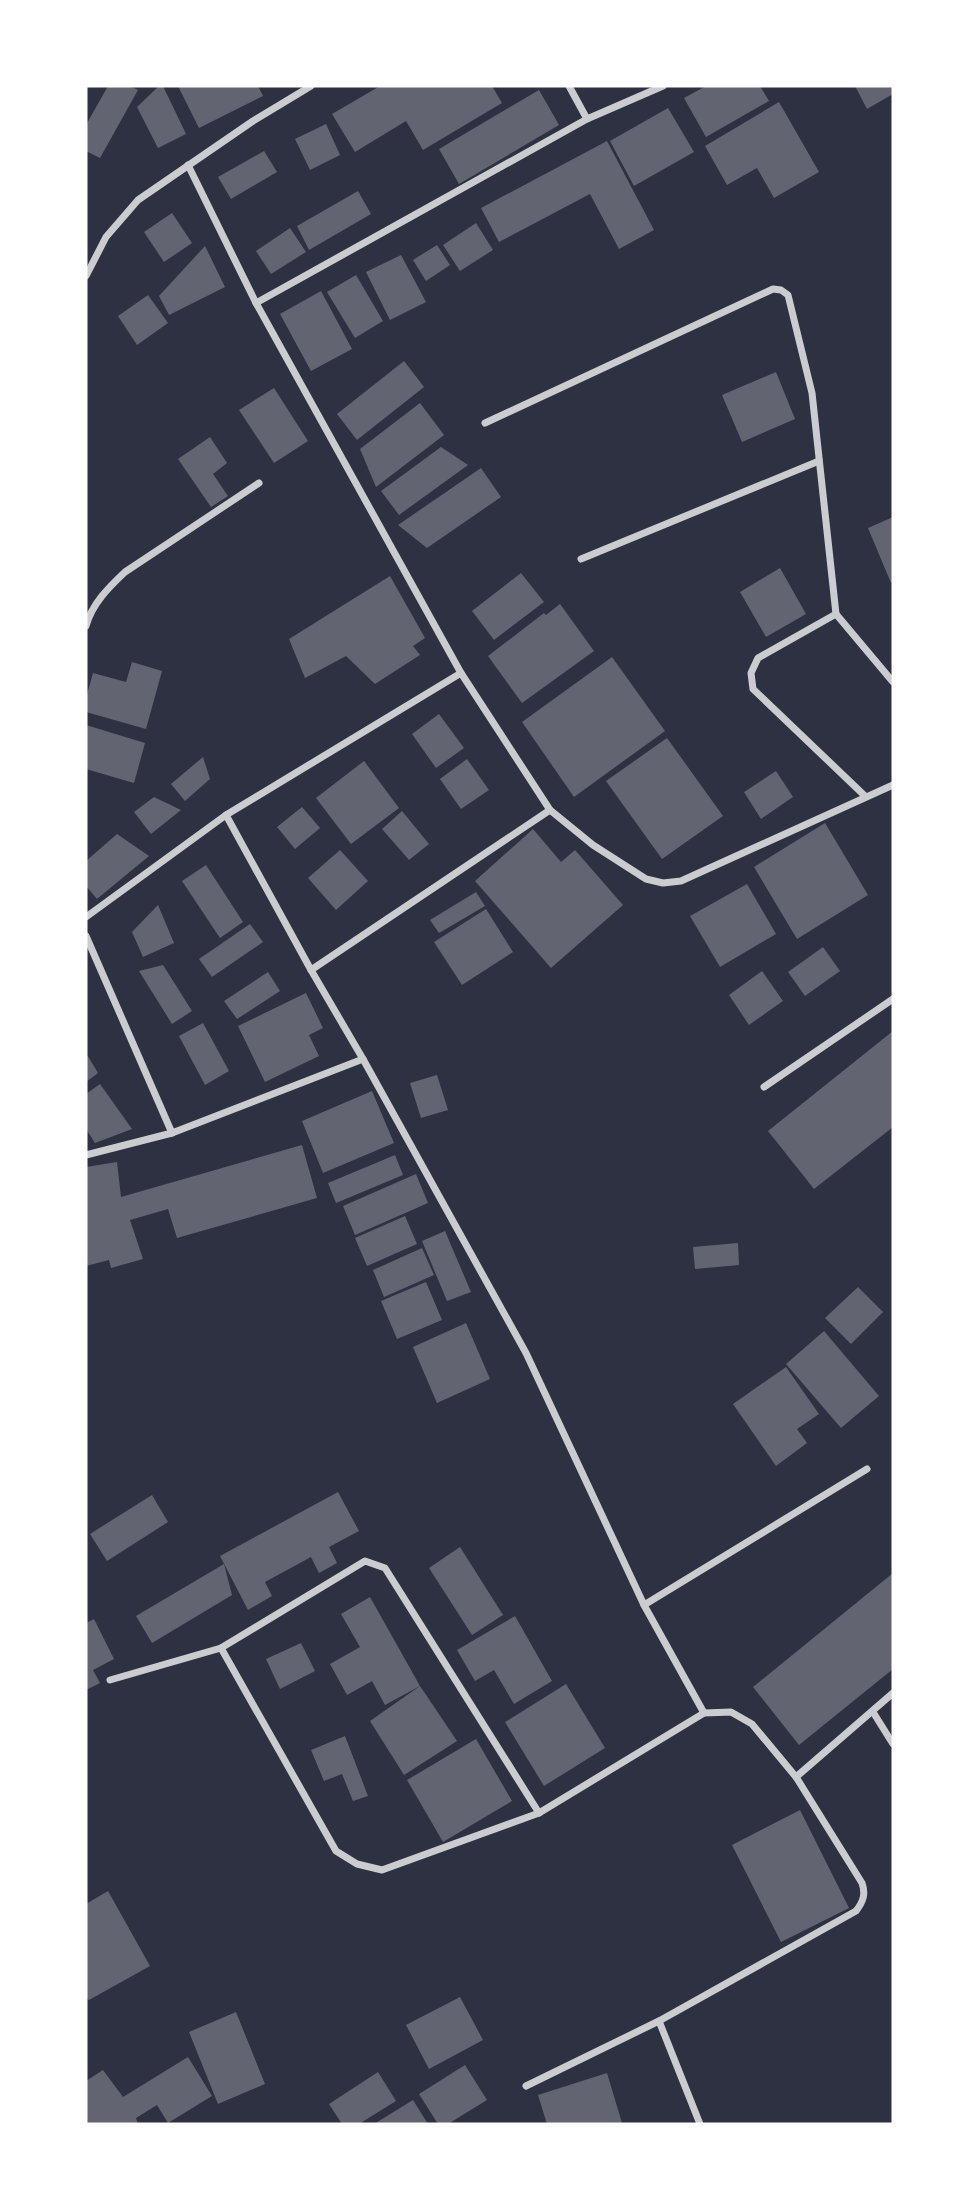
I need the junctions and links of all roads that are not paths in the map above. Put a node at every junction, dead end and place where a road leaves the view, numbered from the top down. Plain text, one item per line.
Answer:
1 (311, 86) edge
2 (569, 86) edge
3 (663, 86) edge
4 (587, 119) junction
5 (188, 164) junction
6 (86, 276) edge
7 (256, 303) junction
8 (485, 423) dead end
9 (819, 461) junction
10 (259, 483) dead end
11 (581, 559) dead end
12 (88, 612) edge
13 (836, 614) junction
14 (86, 626) edge
15 (461, 673) junction
16 (893, 682) edge
17 (893, 785) edge
18 (865, 796) junction
19 (550, 810) junction
20 (226, 815) junction
21 (86, 917) edge
22 (86, 936) edge
23 (311, 970) junction
24 (893, 999) edge
25 (363, 1059) junction
26 (764, 1087) dead end
27 (172, 1133) junction
28 (86, 1155) edge
29 (866, 1469) dead end
30 (644, 1605) junction
31 (220, 1648) junction
32 (110, 1680) dead end
33 (893, 1693) edge
34 (873, 1712) junction
35 (704, 1713) junction
36 (893, 1744) edge
37 (796, 1777) junction
38 (539, 1812) junction
39 (659, 2021) junction
40 (526, 2086) dead end
41 (700, 2124) edge

1 - 5 street
2 - 4 street
3 - 4 street
4 - 7 street
5 - 6 street
5 - 7 street
7 - 15 street
8 - 9 street
9 - 11 street
9 - 13 street
10 - 12 street
12 - 14 street
13 - 16 street
13 - 18 street
15 - 19 street
15 - 20 street
17 - 18 street
18 - 19 street
19 - 23 street
20 - 21 street
20 - 23 street
22 - 27 street
23 - 25 street
24 - 26 street
25 - 27 street
25 - 30 street
27 - 28 street
29 - 30 street
30 - 35 street
31 - 32 street
31 - 38 street
31 - 38 street
33 - 34 street
34 - 36 street
34 - 37 street
35 - 37 street
35 - 38 street
37 - 39 street
39 - 40 street
39 - 41 street

